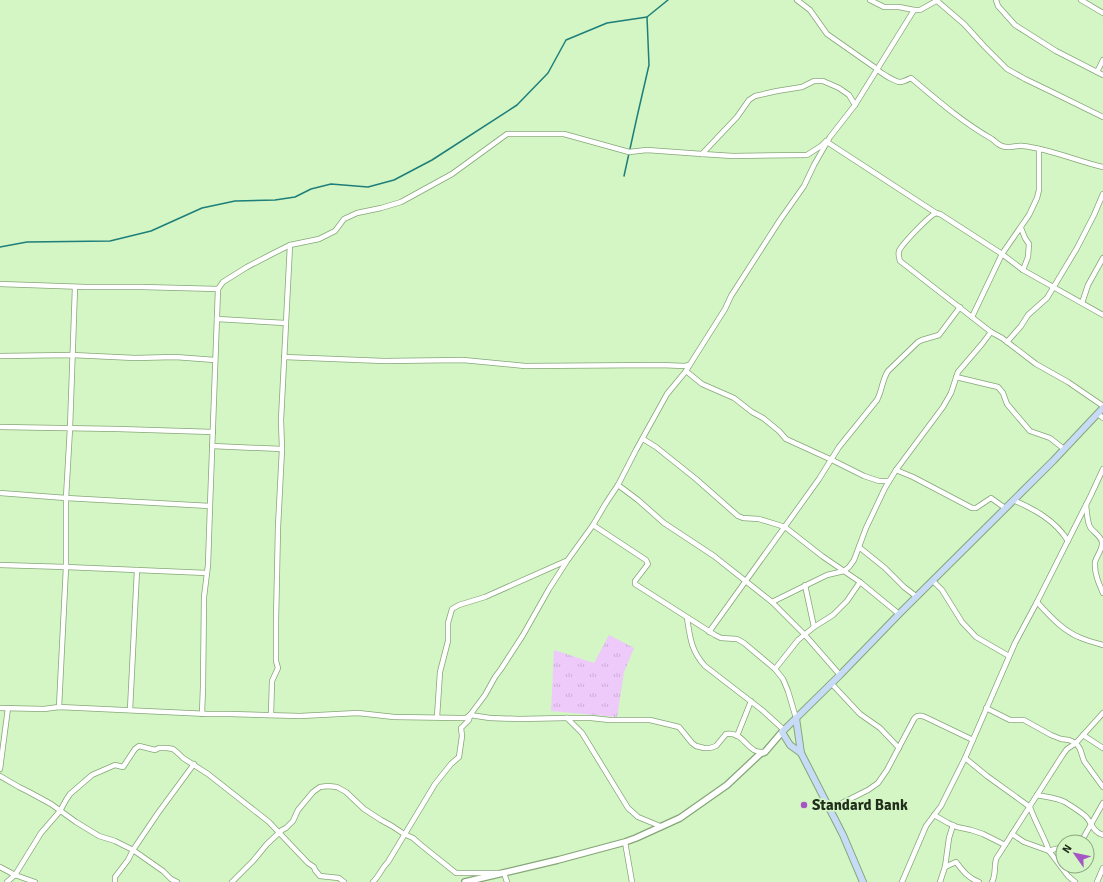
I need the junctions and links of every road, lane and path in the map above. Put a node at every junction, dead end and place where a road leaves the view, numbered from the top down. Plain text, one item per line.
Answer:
1 (797, 0) edge
2 (870, 0) edge
3 (937, 0) edge
4 (996, 0) edge
5 (1080, 0) edge
6 (914, 10) junction
7 (1103, 13) edge
8 (1103, 60) edge
9 (877, 69) junction
10 (1097, 72) junction
11 (1103, 75) edge
12 (855, 105) junction
13 (1103, 117) edge
14 (829, 139) junction
15 (1039, 149) junction
16 (702, 154) junction
17 (1103, 167) edge
18 (1103, 194) edge
19 (936, 213) junction
20 (1021, 228) junction
21 (290, 245) junction
22 (1002, 254) junction
23 (1103, 258) edge
24 (1023, 270) junction
25 (0, 284) edge
26 (75, 287) junction
27 (1053, 287) junction
28 (218, 290) junction
29 (1082, 304) junction
30 (960, 307) junction
31 (1103, 315) edge
32 (972, 317) junction
33 (216, 319) junction
34 (286, 323) junction
35 (991, 332) junction
36 (1007, 342) junction
37 (72, 354) junction
38 (0, 356) edge
39 (284, 357) junction
40 (215, 360) junction
41 (690, 364) junction
42 (686, 371) junction
43 (956, 377) junction
44 (1103, 407) edge
45 (1101, 416) edge
46 (0, 427) edge
47 (70, 428) junction
48 (213, 432) junction
49 (643, 439) junction
50 (212, 446) junction
51 (282, 449) junction
52 (1064, 449) junction
53 (832, 460) junction
54 (1103, 469) edge
55 (896, 470) junction
56 (889, 482) junction
57 (618, 485) junction
58 (0, 493) edge
59 (66, 498) junction
60 (1013, 500) junction
61 (210, 506) junction
62 (1086, 506) junction
63 (1004, 508) junction
64 (593, 526) junction
65 (785, 526) junction
66 (1068, 541) junction
67 (859, 547) junction
68 (567, 561) junction
69 (0, 565) edge
70 (66, 567) junction
71 (137, 570) junction
72 (844, 571) junction
73 (207, 573) junction
74 (745, 581) junction
75 (934, 581) junction
76 (860, 582) junction
77 (805, 585) junction
78 (1103, 593) edge
79 (917, 597) junction
80 (772, 602) junction
81 (1037, 602) junction
82 (899, 614) junction
83 (688, 618) junction
84 (814, 627) junction
85 (709, 632) junction
86 (805, 635) junction
87 (1103, 645) edge
88 (1009, 656) junction
89 (775, 669) junction
90 (840, 675) junction
91 (831, 683) junction
92 (751, 701) junction
93 (59, 707) junction
94 (0, 708) edge
95 (8, 708) junction
96 (986, 708) junction
97 (130, 710) junction
98 (1103, 713) edge
99 (202, 714) junction
100 (271, 715) junction
101 (470, 715) junction
102 (437, 717) junction
103 (567, 718) junction
104 (796, 718) junction
105 (783, 731) junction
106 (1083, 735) junction
107 (737, 736) junction
108 (973, 740) junction
109 (1076, 743) junction
110 (899, 748) junction
111 (1103, 748) edge
112 (765, 752) junction
113 (801, 753) junction
114 (965, 758) junction
115 (194, 764) junction
116 (0, 769) edge
117 (0, 776) edge
118 (1103, 787) edge
119 (1037, 795) junction
120 (1103, 803) edge
121 (1030, 807) junction
122 (830, 809) junction
123 (60, 811) junction
124 (934, 815) junction
125 (1090, 824) junction
126 (660, 826) junction
127 (953, 826) junction
128 (280, 833) junction
129 (404, 834) junction
130 (1012, 834) junction
131 (1085, 834) edge
132 (1103, 835) edge
133 (625, 842) junction
134 (1005, 846) junction
135 (1055, 849) edge
136 (133, 850) junction
137 (1048, 851) junction
138 (0, 867) edge
139 (945, 867) junction
140 (1103, 868) edge
141 (504, 873) junction
142 (15, 876) junction
143 (7, 882) edge
144 (35, 882) edge
145 (115, 882) edge
146 (177, 882) edge
147 (232, 882) edge
148 (344, 882) edge
149 (373, 882) edge
150 (465, 882) edge
151 (507, 882) edge
152 (632, 882) edge
153 (863, 882) edge
154 (902, 882) edge
155 (940, 882) edge
156 (979, 882) edge
157 (992, 882) edge
158 (1075, 882) edge
159 (1097, 882) edge

1 - 9 street
2 - 6 street
3 - 6 street
3 - 13 street
4 - 10 street
5 - 7 street
6 - 9 street
8 - 10 street
9 - 12 street
9 - 15 street
10 - 11 street
12 - 14 street
12 - 16 street
14 - 16 street
14 - 19 street
14 - 41 street
15 - 17 street
15 - 20 street
16 - 21 street
18 - 27 street
19 - 22 street
19 - 30 street
20 - 22 street
20 - 24 street
21 - 28 street
21 - 34 street
22 - 24 street
22 - 32 street
23 - 29 street
24 - 27 street
25 - 26 street
26 - 28 street
26 - 37 street
27 - 29 street
27 - 36 street
28 - 33 street
29 - 31 street
30 - 32 street
30 - 53 street
32 - 35 street
33 - 34 street
33 - 40 street
34 - 39 street
35 - 36 street
35 - 43 street
36 - 44 street
37 - 38 street
37 - 40 street
37 - 47 street
39 - 41 street
39 - 51 street
40 - 48 street
41 - 42 street
42 - 49 street
42 - 53 street
43 - 52 street
43 - 55 street
44 - 45 main road
45 - 52 main road
46 - 47 street
47 - 48 street
47 - 59 street
48 - 50 street
49 - 57 street
49 - 65 street
50 - 51 street
50 - 61 street
51 - 100 street
52 - 60 main road
53 - 56 street
53 - 65 street
54 - 62 street
55 - 56 street
55 - 63 street
56 - 67 street
57 - 64 street
57 - 74 street
58 - 59 street
59 - 61 street
59 - 70 street
60 - 63 main road
60 - 66 street
61 - 73 street
62 - 66 street
62 - 78 street
63 - 75 main road
64 - 68 street
64 - 83 street
65 - 72 street
65 - 74 street
66 - 81 street
67 - 72 street
67 - 79 street
68 - 101 street
68 - 102 street
69 - 70 street
70 - 71 street
70 - 93 street
71 - 73 street
71 - 97 street
72 - 76 street
72 - 77 street
73 - 99 street
74 - 80 street
74 - 85 street
75 - 79 main road
75 - 88 street
76 - 82 street
76 - 84 street
77 - 80 street
77 - 84 street
79 - 82 main road
80 - 86 street
81 - 87 street
81 - 88 street
82 - 90 main road
83 - 85 street
83 - 92 street
84 - 86 street
85 - 89 street
86 - 89 street
86 - 90 street
88 - 96 street
89 - 104 street
90 - 91 main road
91 - 104 main road
91 - 110 street
92 - 105 street
92 - 107 street
93 - 95 street
93 - 97 street
94 - 95 street
95 - 116 street
96 - 108 street
96 - 109 street
97 - 99 street
98 - 106 street
99 - 100 street
100 - 102 street
101 - 102 street
101 - 103 street
101 - 129 street
103 - 107 street
103 - 126 street
104 - 105 main road
104 - 113 main road
105 - 112 street
105 - 113 main road
106 - 109 street
106 - 111 street
107 - 112 street
108 - 110 street
108 - 114 street
109 - 118 street
109 - 119 street
110 - 122 street
112 - 126 street
113 - 122 main road
114 - 121 street
114 - 124 street
115 - 123 street
115 - 128 street
115 - 136 street
117 - 123 street
119 - 121 street
119 - 125 street
120 - 125 street
121 - 130 street
121 - 137 street
122 - 153 main road
123 - 136 street
123 - 142 street
124 - 127 street
124 - 154 street
125 - 131 street
125 - 132 street
126 - 133 street
127 - 134 street
127 - 139 street
128 - 129 street
128 - 147 street
128 - 148 street
129 - 141 street
129 - 149 street
130 - 134 street
130 - 137 street
133 - 141 street
133 - 152 street
134 - 157 street
135 - 137 street
136 - 145 street
136 - 146 street
137 - 158 street
138 - 142 street
139 - 155 street
139 - 156 street
140 - 159 street
141 - 150 street
141 - 151 street
142 - 143 street
142 - 144 street

